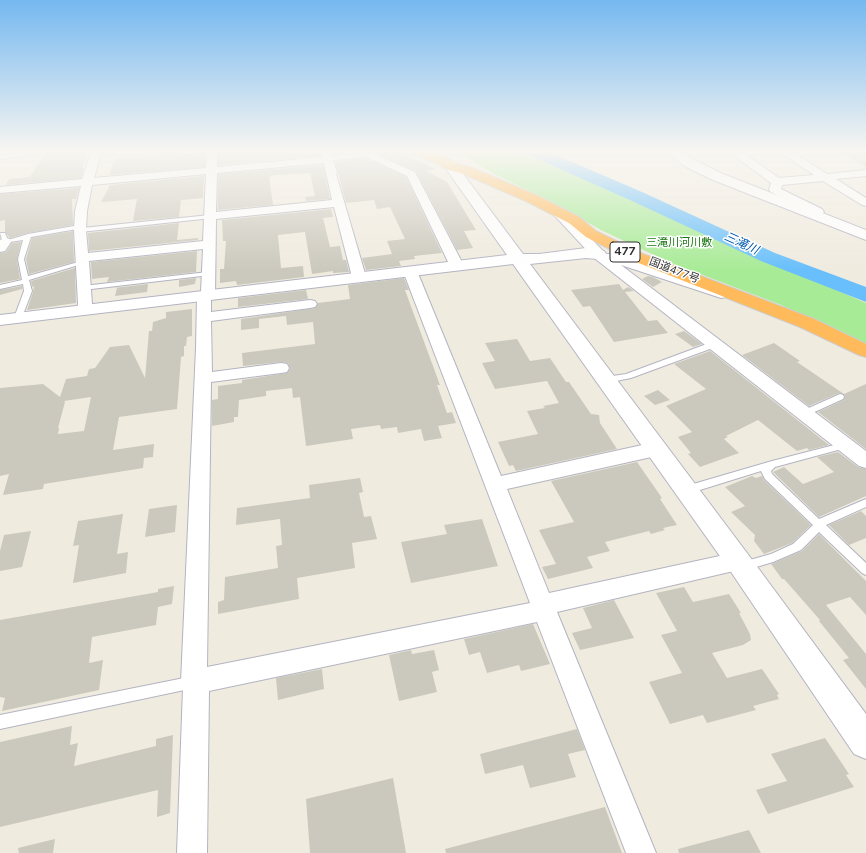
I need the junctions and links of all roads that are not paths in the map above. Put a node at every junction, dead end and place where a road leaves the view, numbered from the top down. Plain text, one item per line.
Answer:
1 (85, 190) edge
2 (210, 190) edge
3 (335, 190) edge
4 (419, 190) edge
5 (466, 190) edge
6 (513, 190) edge
7 (751, 190) edge
8 (775, 190) edge
9 (845, 190) edge
10 (339, 203) junction
11 (866, 203) edge
12 (559, 213) junction
13 (815, 215) junction
14 (210, 216) junction
15 (80, 229) junction
16 (866, 235) edge
17 (28, 237) junction
18 (2, 242) edge
19 (209, 244) junction
20 (598, 254) junction
21 (518, 259) junction
22 (82, 260) junction
23 (457, 266) junction
24 (410, 271) junction
25 (208, 274) junction
26 (359, 277) junction
27 (26, 280) junction
28 (0, 288) edge
29 (83, 288) junction
30 (205, 303) junction
31 (310, 304) dead end
32 (84, 310) junction
33 (18, 318) junction
34 (0, 320) edge
35 (807, 323) junction
36 (715, 344) junction
37 (866, 351) edge
38 (281, 368) dead end
39 (203, 378) junction
40 (606, 380) junction
41 (840, 397) dead end
42 (805, 413) junction
43 (846, 445) junction
44 (656, 449) junction
45 (866, 461) edge
46 (772, 464) junction
47 (494, 485) junction
48 (686, 490) junction
49 (866, 503) edge
50 (819, 526) junction
51 (740, 563) junction
52 (866, 570) edge
53 (543, 608) junction
54 (194, 682) junction
55 (0, 722) edge
56 (866, 742) edge
57 (192, 853) edge
58 (641, 853) edge

1 - 15 street
2 - 14 street
3 - 10 street
4 - 23 street
5 - 21 street
6 - 12 highway, 国道477号 / 477
7 - 13 street
8 - 13 street
9 - 11 street
10 - 14 street
10 - 26 street
12 - 20 street
12 - 35 highway, 国道477号 / 477
13 - 16 street
14 - 15 lane
14 - 19 street
15 - 17 lane
15 - 22 street
17 - 18 lane
17 - 27 lane
19 - 22 street
19 - 25 street
20 - 21 street
20 - 35 street
20 - 36 street
21 - 23 street
21 - 40 street
22 - 27 lane
22 - 29 street
23 - 24 street
24 - 26 street
24 - 47 street
25 - 29 lane
25 - 30 street
26 - 30 street
27 - 28 lane
27 - 33 lane
29 - 32 street
30 - 31 street
30 - 32 street
30 - 39 street
32 - 33 street
33 - 34 street
35 - 37 highway, 国道477号 / 477
36 - 40 lane
36 - 42 street
38 - 39 street
39 - 54 street
40 - 44 street
41 - 42 lane
42 - 43 street
43 - 45 street
43 - 46 lane
44 - 47 street
44 - 48 street
46 - 48 lane
46 - 50 lane
47 - 53 street
48 - 51 street
49 - 50 lane
50 - 51 lane
50 - 52 lane
51 - 53 street
51 - 56 street
53 - 54 street
53 - 58 street
54 - 55 lane
54 - 57 street

